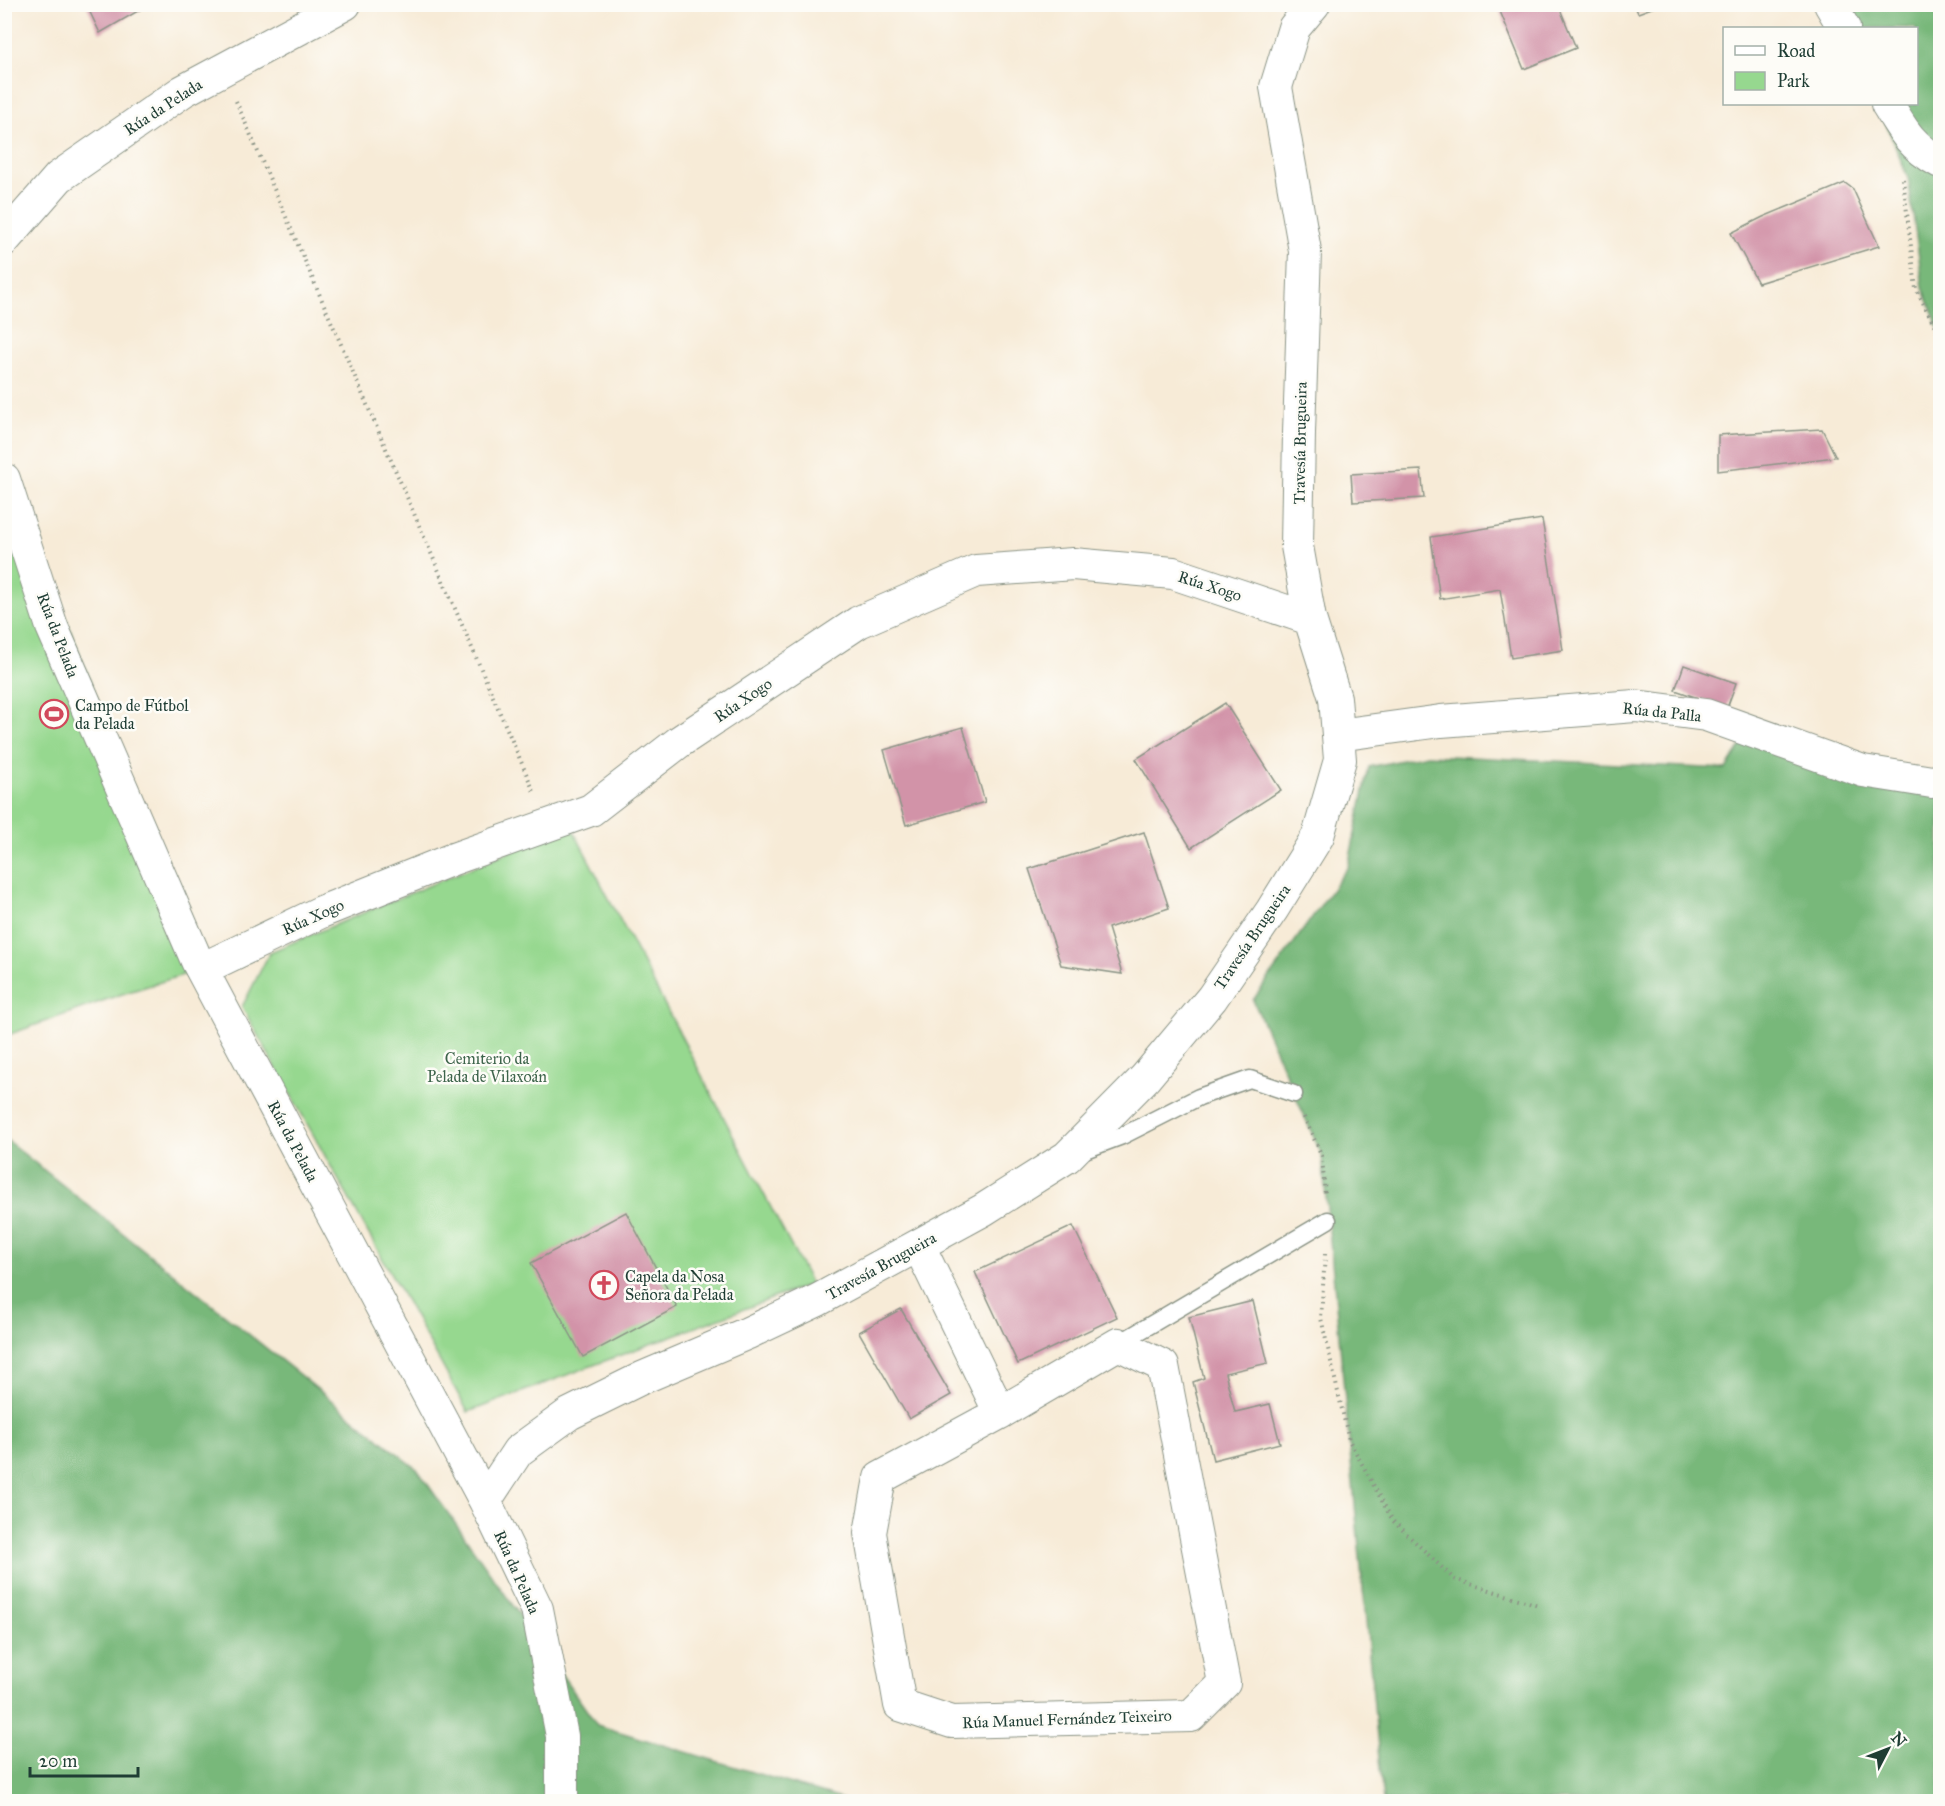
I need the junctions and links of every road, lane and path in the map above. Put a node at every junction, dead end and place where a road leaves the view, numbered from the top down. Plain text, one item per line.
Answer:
1 (345, 4) edge
2 (1314, 4) edge
3 (1830, 4) edge
4 (1843, 27) edge
5 (223, 70) junction
6 (1888, 105) edge
7 (1903, 131) junction
8 (1941, 162) edge
9 (4, 240) edge
10 (1941, 336) edge
11 (4, 479) edge
12 (1310, 619) junction
13 (1338, 735) junction
14 (1941, 780) edge
15 (549, 825) junction
16 (201, 969) junction
17 (1294, 1094) joint
18 (1067, 1157) junction
19 (1328, 1220) junction
20 (919, 1246) junction
21 (1118, 1344) junction
22 (1000, 1413) junction
23 (485, 1501) junction
24 (1538, 1605) dead end
25 (562, 1802) edge

1 - 5 street, Rúa da Pelada
2 - 12 street, Travesía Brugueira
3 - 4 street
5 - 9 street, Rúa da Pelada
5 - 15 path
6 - 7 street
7 - 8 street
7 - 10 path
11 - 16 street, Rúa da Pelada
12 - 13 street, Travesía Brugueira
12 - 15 street, Rúa Xogo
13 - 14 street, Rúa da Palla
13 - 18 street, Travesía Brugueira
15 - 16 street, Rúa Xogo
16 - 23 street, Rúa da Pelada
17 - 18 lane
17 - 19 path
18 - 20 street, Travesía Brugueira
19 - 21 lane
19 - 24 path
20 - 22 street
20 - 23 street, Travesía Brugueira
21 - 22 street, Rúa Manuel Fernández Teixeiro
21 - 22 street, Rúa Manuel Fernández Teixeiro
23 - 25 street, Rúa da Pelada

